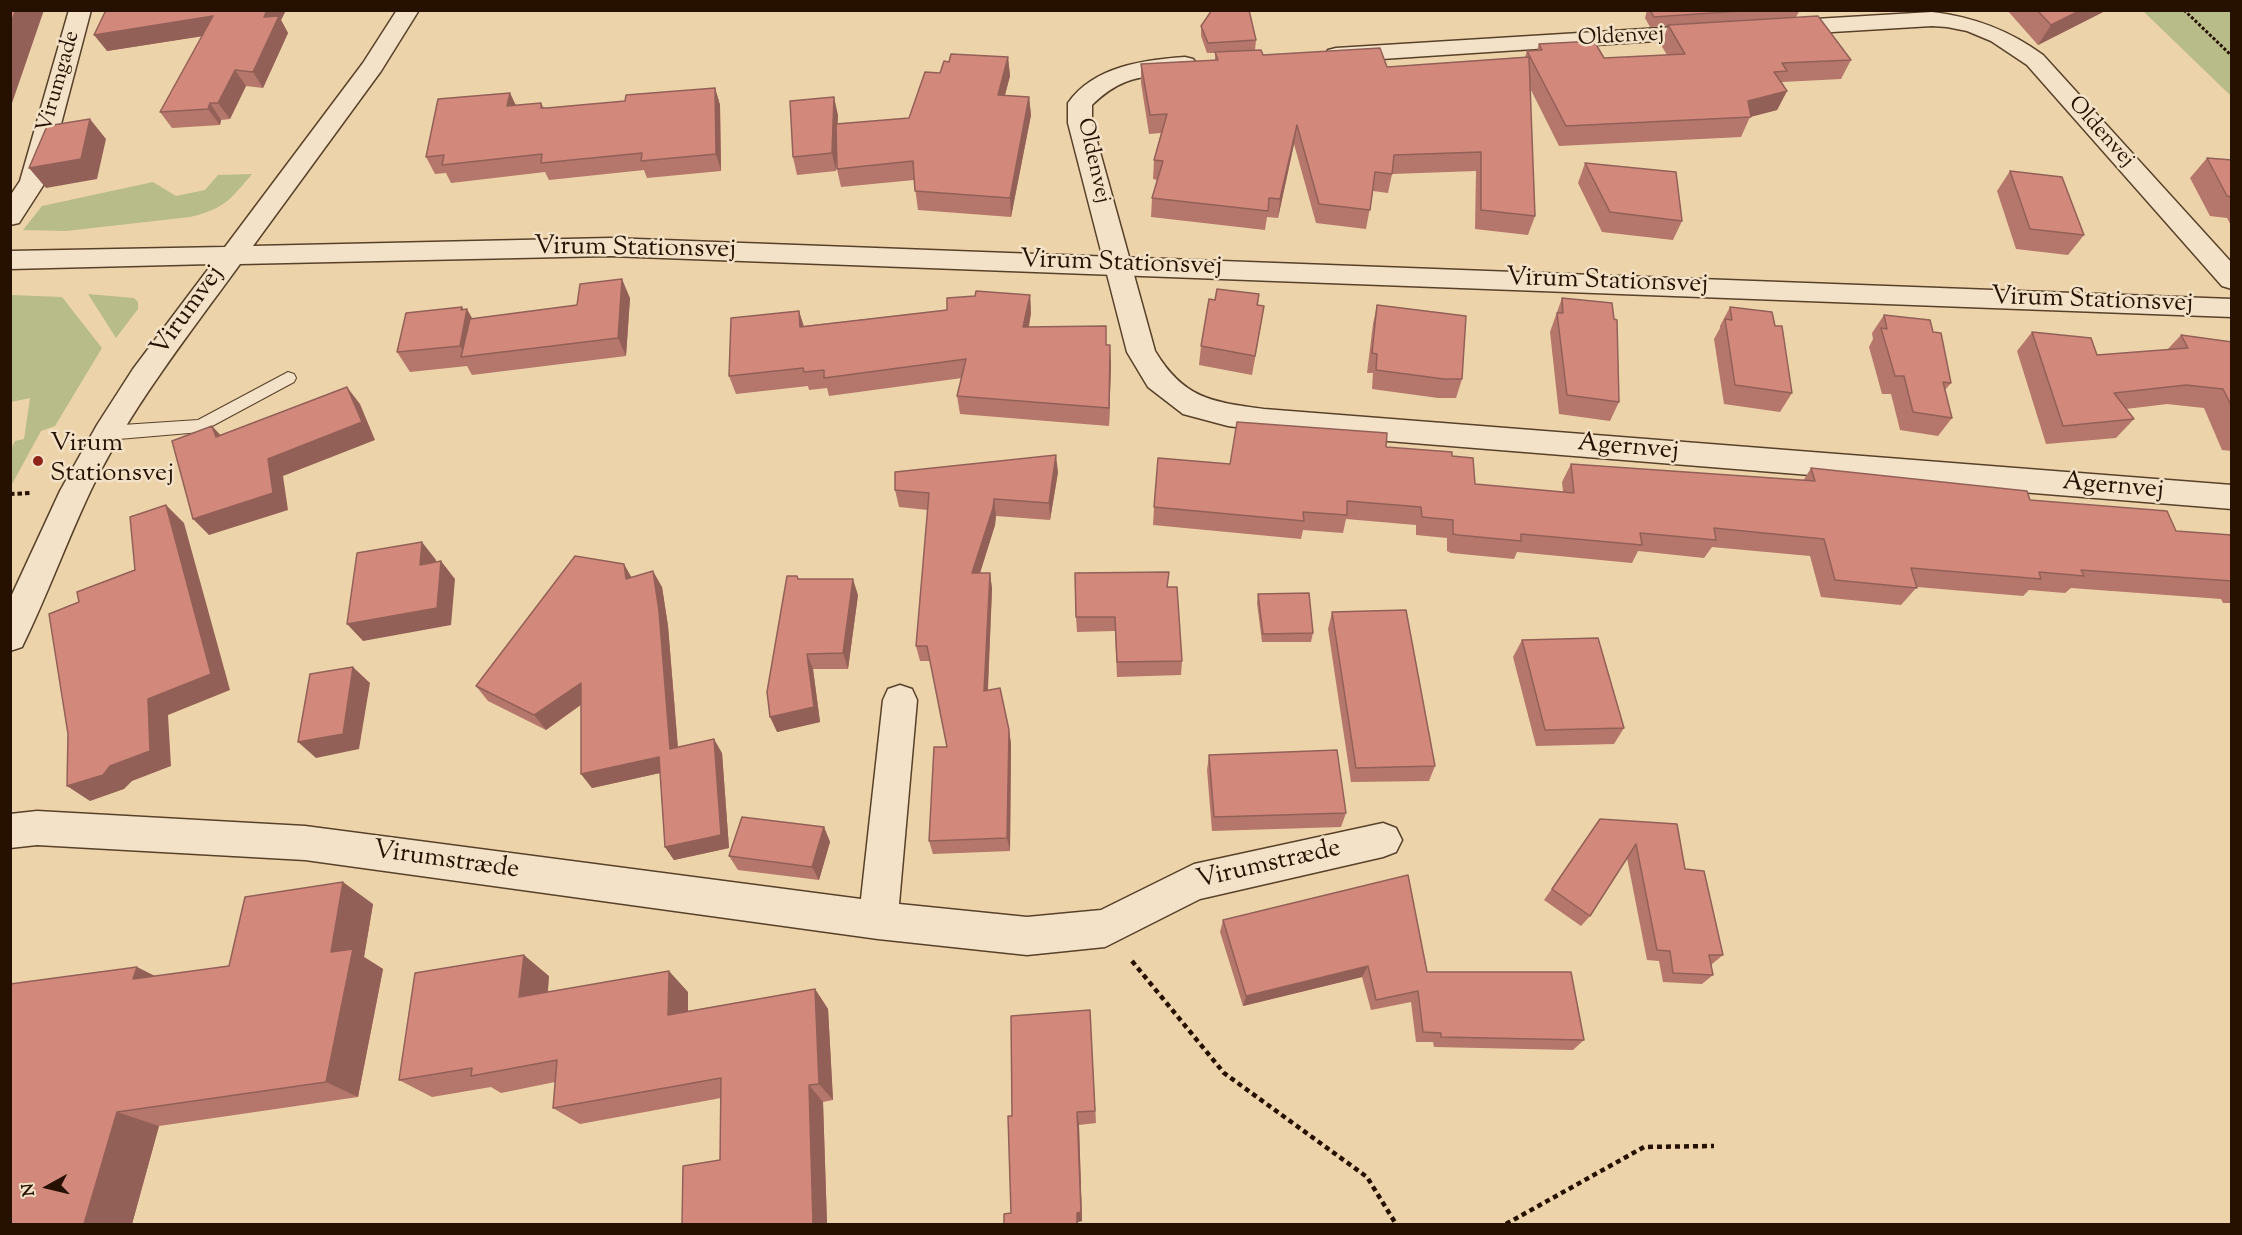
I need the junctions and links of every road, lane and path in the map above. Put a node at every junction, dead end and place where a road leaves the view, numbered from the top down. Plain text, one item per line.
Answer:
1 (80, 10) edge
2 (408, 10) edge
3 (2184, 10) edge
4 (1764, 29) edge
5 (1728, 31) edge
6 (1310, 56) edge
7 (2232, 56) edge
8 (1203, 63) edge
9 (10, 217) edge
10 (230, 256) junction
11 (10, 260) edge
12 (1118, 264) junction
13 (2232, 280) edge
14 (2232, 308) edge
15 (288, 378) dead end
16 (107, 433) junction
17 (2232, 497) edge
18 (10, 638) edge
19 (900, 700) dead end
20 (10, 831) edge
21 (1383, 840) dead end
22 (878, 920) junction
23 (1106, 928) junction
24 (1714, 1146) dead end
25 (1396, 1224) edge
26 (1506, 1224) edge

1 - 9 street, Virumgade
2 - 10 street, Virumvej
3 - 7 path
4 - 13 street, Oldenvej
5 - 6 street, Oldenvej
8 - 12 street, Oldenvej
10 - 11 street, Virum Stationsvej
10 - 12 street, Virum Stationsvej
10 - 16 street, Virumvej
12 - 14 street, Virum Stationsvej
12 - 17 street, Agernvej
15 - 16 lane
16 - 18 street, Virumvej
19 - 22 street
20 - 22 street, Virumstræde
21 - 23 street, Virumstræde
22 - 23 street, Virumstræde
23 - 25 path
24 - 26 path

